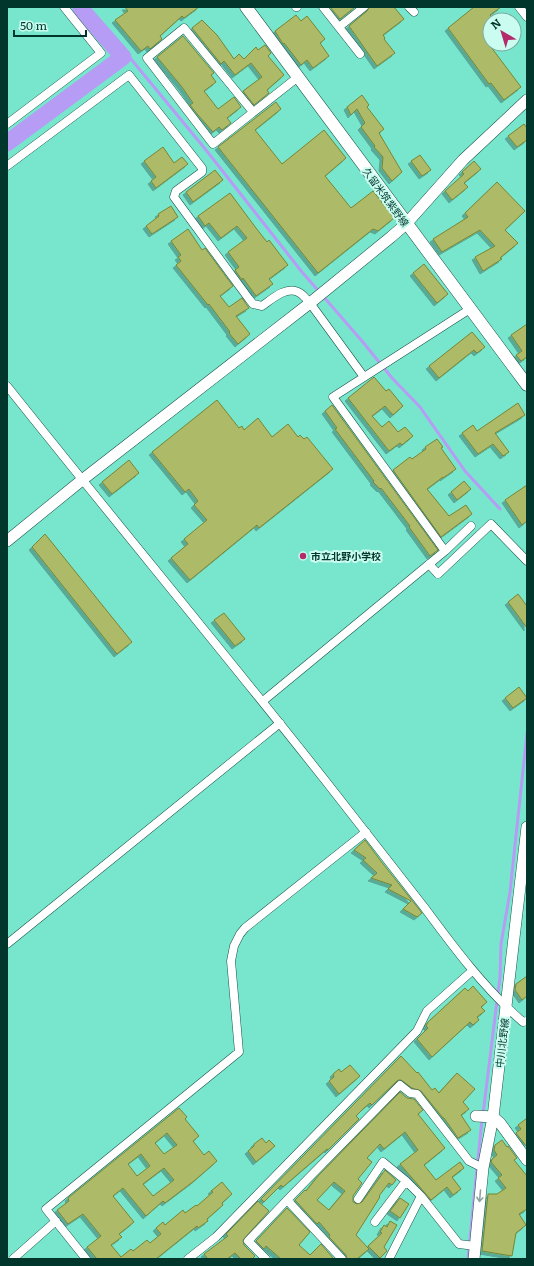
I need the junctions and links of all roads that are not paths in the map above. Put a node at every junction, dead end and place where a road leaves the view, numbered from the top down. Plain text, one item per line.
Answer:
1 (64, 7) edge
2 (246, 7) edge
3 (323, 7) edge
4 (364, 7) edge
5 (520, 7) edge
6 (527, 17) edge
7 (339, 27) junction
8 (360, 54) dead end
9 (298, 77) junction
10 (527, 100) edge
11 (253, 112) junction
12 (7, 124) edge
13 (7, 166) edge
14 (406, 224) junction
15 (310, 303) junction
16 (470, 309) junction
17 (364, 377) junction
18 (527, 385) edge
19 (7, 386) edge
20 (82, 480) junction
21 (471, 526) dead end
22 (7, 541) edge
23 (445, 550) junction
24 (527, 561) edge
25 (429, 564) junction
26 (262, 700) junction
27 (280, 723) junction
28 (527, 827) edge
29 (366, 832) junction
30 (525, 864) edge
31 (7, 944) edge
32 (472, 971) junction
33 (503, 1004) junction
34 (527, 1021) edge
35 (476, 1116) dead end
36 (490, 1116) junction
37 (527, 1160) edge
38 (483, 1168) junction
39 (406, 1181) junction
40 (421, 1196) junction
41 (358, 1199) dead end
42 (287, 1200) junction
43 (56, 1221) junction
44 (375, 1222) dead end
45 (475, 1246) junction
46 (13, 1259) edge
47 (86, 1259) edge
48 (188, 1259) edge
49 (266, 1259) edge
50 (342, 1259) edge
51 (389, 1259) edge
52 (474, 1259) edge

1 - 12 street
2 - 9 main road, 久留米筑紫野線
3 - 7 street
4 - 7 street
5 - 6 street
7 - 8 street
9 - 11 street
9 - 14 main road, 久留米筑紫野線
10 - 14 street
11 - 11 street
13 - 15 street
14 - 15 street
14 - 16 main road, 久留米筑紫野線
15 - 17 street
15 - 20 street
16 - 17 street
16 - 18 main road, 久留米筑紫野線
17 - 23 street
19 - 20 street
20 - 22 street
20 - 26 street
21 - 23 street
23 - 25 street
24 - 25 street
25 - 26 street
26 - 27 street
27 - 29 street
27 - 31 street
28 - 30 street, 中川北野線
29 - 32 street
29 - 43 street
30 - 33 street, 中川北野線
32 - 33 street
32 - 48 street
33 - 34 street
33 - 36 street, 中川北野線
35 - 36 street
36 - 37 street
36 - 38 street, 中川北野線
38 - 42 street
38 -> 45 street, 中川北野線
39 - 40 street
39 - 41 street
39 - 44 street
40 - 45 street
40 - 51 street
42 - 49 street
42 - 50 street
43 - 46 street
43 - 47 street
45 - 52 street, 中川北野線

